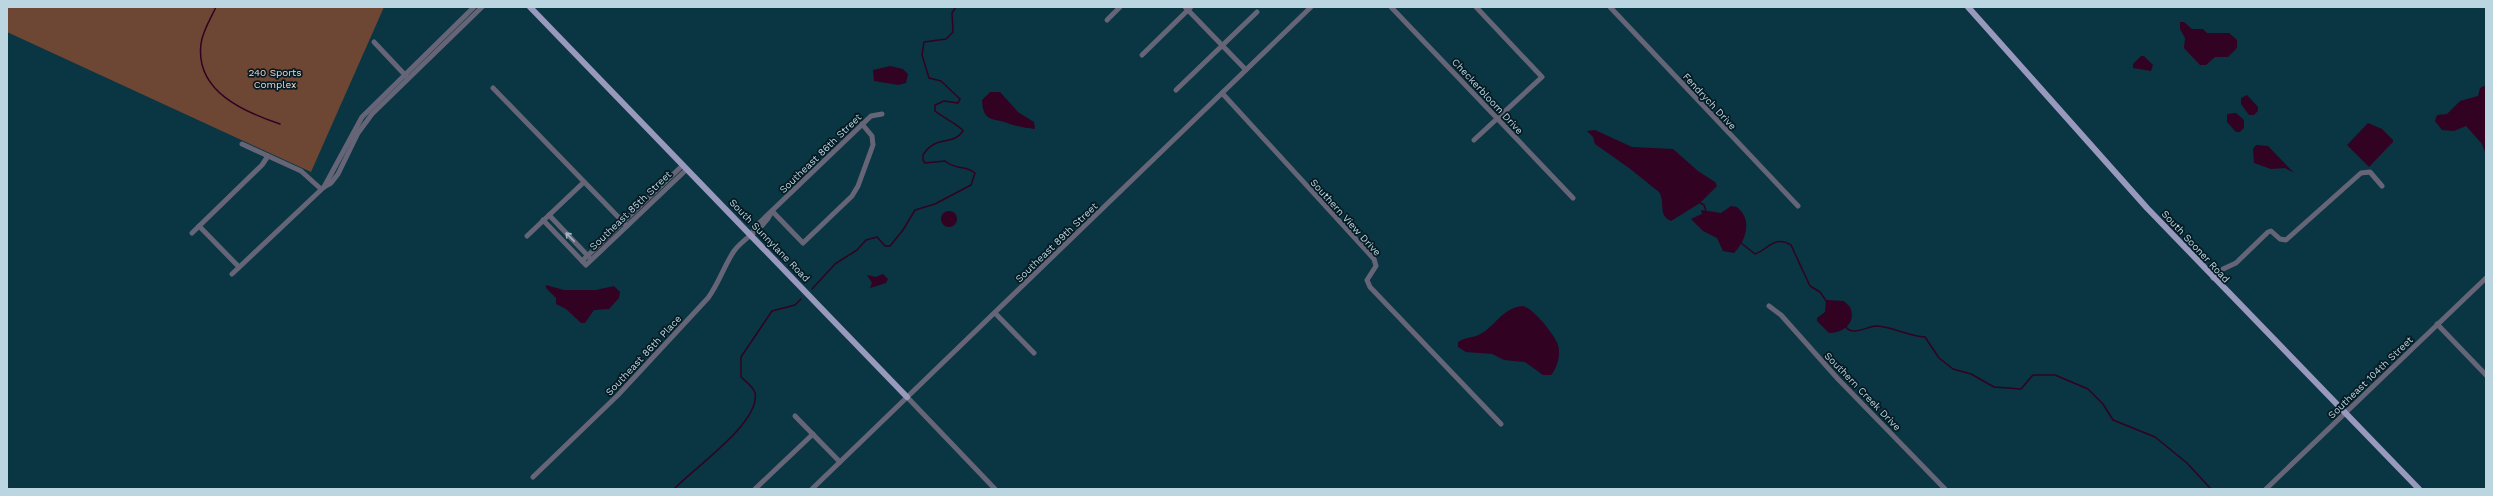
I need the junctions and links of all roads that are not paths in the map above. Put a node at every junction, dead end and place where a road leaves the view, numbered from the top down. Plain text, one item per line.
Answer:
1 (482, 7) edge
2 (530, 7) edge
3 (1120, 7) edge
4 (1311, 7) edge
5 (1391, 7) edge
6 (1476, 7) edge
7 (1610, 7) edge
8 (1968, 7) edge
9 (1188, 8) edge
10 (475, 9) edge
11 (1257, 12) dead end
12 (1107, 20) dead end
13 (374, 42) dead end
14 (1222, 45) junction
15 (1142, 55) dead end
16 (1246, 70) junction
17 (407, 76) junction
18 (493, 88) dead end
19 (1176, 90) dead end
20 (1222, 93) junction
21 (882, 114) dead end
22 (1497, 119) junction
23 (862, 124) junction
24 (1474, 140) dead end
25 (242, 144) dead end
26 (268, 156) junction
27 (685, 166) junction
28 (584, 182) junction
29 (2382, 186) dead end
30 (322, 188) junction
31 (1573, 198) dead end
32 (1798, 206) dead end
33 (772, 211) junction
34 (549, 215) junction
35 (543, 220) junction
36 (625, 224) junction
37 (199, 226) junction
38 (192, 233) dead end
39 (751, 235) junction
40 (527, 236) dead end
41 (590, 258) junction
42 (239, 267) junction
43 (232, 274) dead end
44 (2213, 278) junction
45 (2486, 278) edge
46 (1769, 306) dead end
47 (995, 313) junction
48 (2437, 324) junction
49 (1034, 353) dead end
50 (2486, 376) edge
51 (907, 397) junction
52 (2346, 414) junction
53 (795, 416) dead end
54 (1500, 424) dead end
55 (813, 434) junction
56 (840, 462) junction
57 (533, 477) dead end
58 (755, 489) edge
59 (812, 489) edge
60 (995, 489) edge
61 (1945, 489) edge
62 (2266, 489) edge
63 (2420, 489) edge

1 - 10 street
2 - 27 main road, South Sunnylane Road
3 - 12 street
4 - 16 street, Southeast 89th Street
5 - 22 street, Checkerbloom Drive
6 - 22 street
7 - 32 street, Fendrych Drive
8 - 44 main road, South Sooner Road
9 - 14 street
9 - 15 street
10 - 17 street
11 - 14 street
13 - 17 street
14 - 16 street
14 - 19 street
16 - 20 street, Southeast 89th Street
17 - 30 street
18 - 28 street
20 - 47 street, Southeast 89th Street
20 - 54 street, Southern View Drive
21 - 23 street, Southeast 86th Street
22 - 24 street
22 - 31 street, Checkerbloom Drive
23 - 33 street, Southeast 86th Street
23 - 33 street
25 - 26 street
26 - 30 street
26 - 37 street
27 - 36 street, Southeast 85th Street
27 - 39 main road, South Sunnylane Road
28 - 34 street
28 - 36 street
29 - 44 street
30 - 42 street
33 - 39 street, Southeast 86th Street
34 - 35 street
41 -> 34 street
35 - 40 street
35 - 41 street, Southeast 85th Street
36 - 41 street, Southeast 85th Street
37 - 38 street
37 - 42 street
39 - 51 main road, South Sunnylane Road
39 - 57 street, Southeast 86th Place
42 - 43 street
44 - 52 main road, South Sooner Road
45 - 48 street, Southeast 104th Street
46 - 61 street, Southern Creek Drive
47 - 49 street
47 - 51 street, Southeast 89th Street
48 - 50 street
48 - 52 street, Southeast 104th Street
51 - 56 street, Southeast 89th Street
51 - 60 street, South Sunnylane Road
52 - 62 street, Southeast 104th Street
52 - 63 main road, South Sooner Road
53 - 55 street
55 - 56 street
55 - 58 street
56 - 59 street, Southeast 89th Street

